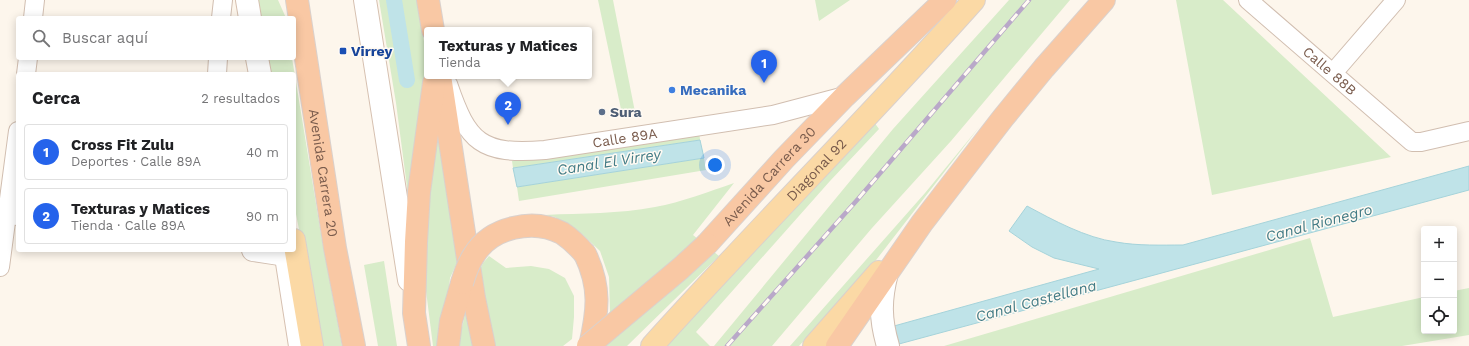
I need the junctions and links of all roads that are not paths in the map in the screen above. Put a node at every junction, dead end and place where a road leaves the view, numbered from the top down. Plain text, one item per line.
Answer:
1 (35, 0) edge
2 (223, 0) edge
3 (247, 0) edge
4 (297, 0) edge
5 (365, 0) edge
6 (428, 0) edge
7 (945, 0) edge
8 (974, 0) edge
9 (1104, 0) edge
10 (1248, 0) edge
11 (1396, 0) edge
12 (33, 16) edge
13 (221, 16) edge
14 (250, 16) edge
15 (432, 27) edge
16 (28, 60) edge
17 (218, 60) edge
18 (257, 60) edge
19 (26, 72) edge
20 (217, 72) edge
21 (260, 72) edge
22 (1333, 73) junction
23 (435, 79) edge
24 (440, 79) edge
25 (446, 79) edge
26 (845, 96) junction
27 (1469, 131) edge
28 (16, 147) edge
29 (8, 213) edge
30 (922, 222) junction
31 (288, 252) edge
32 (289, 252) edge
33 (0, 266) edge
34 (887, 273) junction
35 (414, 313) junction
36 (654, 343) edge
37 (300, 346) edge
38 (312, 346) edge
39 (354, 346) edge
40 (419, 346) edge
41 (448, 346) edge
42 (484, 346) edge
43 (589, 346) edge
44 (814, 346) edge
45 (837, 346) edge
46 (888, 346) edge

1 - 12 street
2 - 13 street
3 - 14 main road
4 - 39 highway, Avenida Carrera 20
5 - 35 main road
6 - 15 highway
7 - 26 highway, Avenida Carrera 30
8 - 36 main road, Diagonal 92
9 - 30 highway
10 - 22 street, Calle 88B
11 - 22 street
16 - 19 street
17 - 20 street
18 - 21 main road
22 - 27 street, Calle 88B
23 - 35 highway
24 - 42 highway
25 - 26 street, Calle 89A
26 - 43 highway, Avenida Carrera 30, bridge
28 - 29 street
29 - 33 street
30 - 34 highway
30 - 44 main road
31 - 37 main road
32 - 38 main road
34 - 45 highway
34 - 46 main road
35 - 40 highway
41 - 43 highway, bridge

